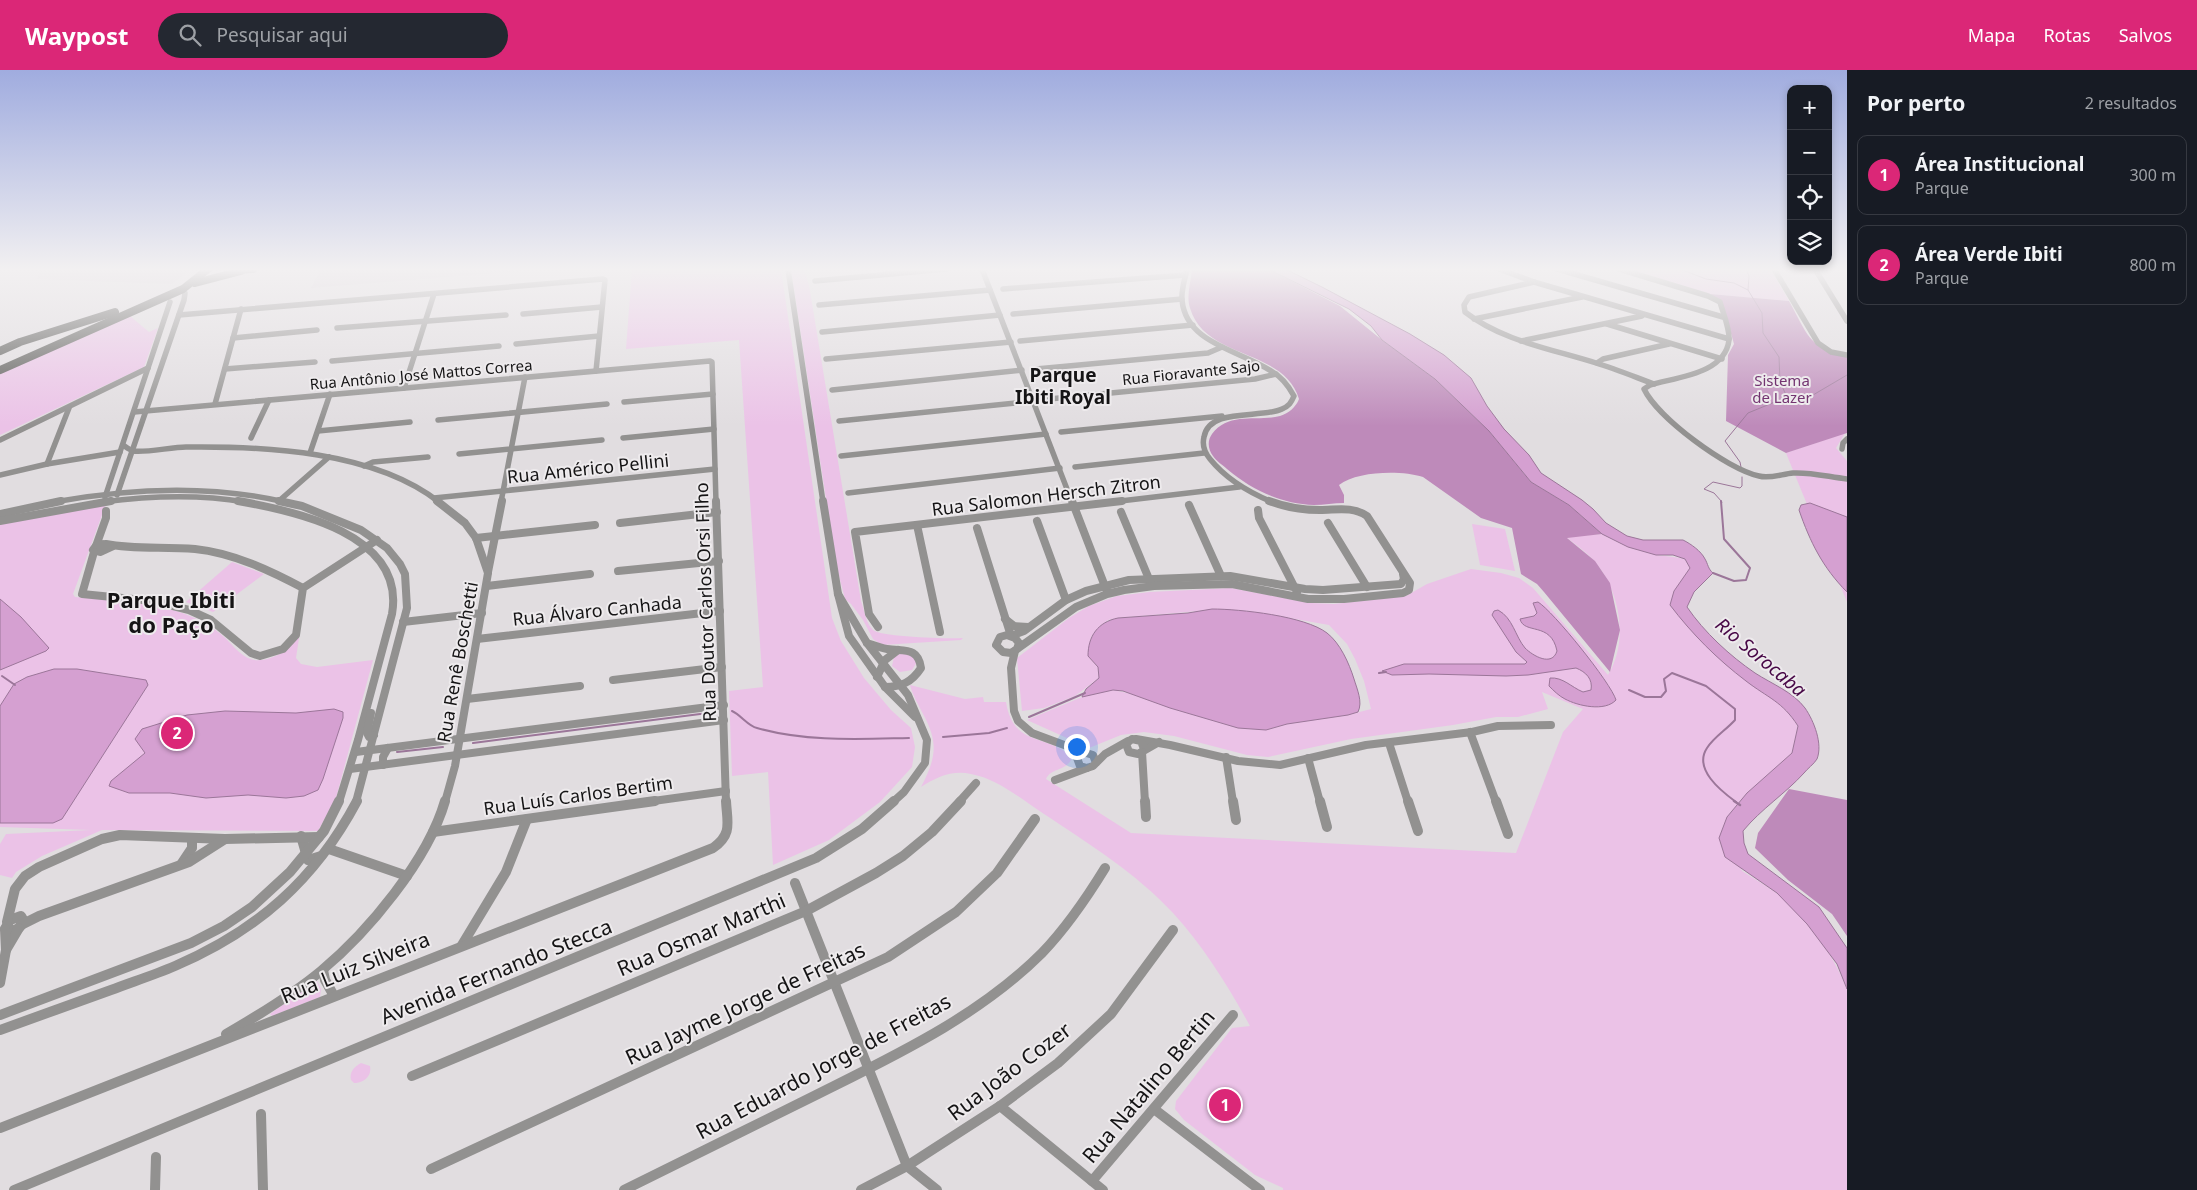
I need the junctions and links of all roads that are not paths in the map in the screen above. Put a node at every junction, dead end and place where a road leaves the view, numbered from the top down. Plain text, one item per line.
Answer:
1 (89, 321) edge
2 (111, 321) edge
3 (164, 321) edge
4 (177, 321) edge
5 (238, 321) edge
6 (422, 321) edge
7 (425, 321) edge
8 (601, 321) edge
9 (796, 321) edge
10 (934, 321) edge
11 (1003, 321) edge
12 (1191, 321) edge
13 (1479, 321) edge
14 (1613, 321) edge
15 (1665, 321) edge
16 (1724, 321) edge
17 (1806, 321) edge
18 (1605, 323) junction
19 (1193, 324) junction
20 (337, 328) dead end
21 (317, 330) dead end
22 (822, 332) dead end
23 (599, 336) junction
24 (33, 338) junction
25 (233, 338) junction
26 (1728, 340) junction
27 (65, 341) junction
28 (1020, 341) dead end
29 (1521, 341) junction
30 (1011, 342) junction
31 (516, 344) dead end
32 (1670, 344) junction
33 (499, 346) dead end
34 (1222, 347) junction
35 (0, 351) edge
36 (166, 352) junction
37 (154, 353) junction
38 (415, 353) junction
39 (1847, 355) edge
40 (826, 359) dead end
41 (1722, 359) junction
42 (332, 361) dead end
43 (710, 361) joint
44 (315, 362) dead end
45 (1597, 364) junction
46 (148, 368) junction
47 (1036, 369) dead end
48 (0, 370) edge
49 (225, 370) junction
50 (1022, 370) junction
51 (596, 371) junction
52 (1276, 374) junction
53 (525, 377) junction
54 (126, 380) junction
55 (145, 380) junction
56 (1656, 384) junction
57 (404, 388) junction
58 (832, 390) dead end
59 (330, 394) junction
60 (713, 394) junction
61 (1048, 399) dead end
62 (269, 400) junction
63 (1034, 401) junction
64 (624, 402) dead end
65 (215, 404) junction
66 (607, 404) dead end
67 (69, 408) junction
68 (146, 411) junction
69 (134, 412) junction
70 (518, 412) junction
71 (57, 413) junction
72 (1229, 416) junction
73 (65, 418) junction
74 (1190, 419) junction
75 (438, 420) dead end
76 (839, 421) dead end
77 (410, 422) dead end
78 (714, 429) junction
79 (1206, 430) junction
80 (318, 431) junction
81 (1062, 432) dead end
82 (1046, 434) junction
83 (251, 438) dead end
84 (623, 438) dead end
85 (1847, 439) edge
86 (0, 440) edge
87 (602, 440) dead end
88 (122, 445) junction
89 (511, 449) junction
90 (132, 451) junction
91 (1845, 451) edge
92 (310, 453) junction
93 (1204, 453) junction
94 (459, 454) dead end
95 (119, 456) junction
96 (841, 456) dead end
97 (329, 457) junction
98 (428, 457) dead end
99 (397, 460) junction
100 (47, 464) junction
101 (363, 466) junction
102 (1075, 466) dead end
103 (1060, 468) junction
104 (716, 469) junction
105 (382, 472) junction
106 (0, 474) edge
107 (1847, 479) edge
108 (121, 484) junction
109 (1239, 487) junction
110 (135, 491) junction
111 (503, 492) junction
112 (848, 493) dead end
113 (117, 496) junction
114 (464, 496) junction
115 (105, 497) junction
116 (131, 498) junction
117 (434, 498) junction
118 (86, 500) junction
119 (280, 500) junction
120 (1189, 505) dead end
121 (447, 507) junction
122 (1074, 507) junction
123 (1258, 510) dead end
124 (106, 511) dead end
125 (717, 512) junction
126 (1120, 512) dead end
127 (0, 514) edge
128 (0, 521) edge
129 (1037, 521) dead end
130 (620, 523) dead end
131 (1328, 523) dead end
132 (595, 525) dead end
133 (917, 525) junction
134 (359, 528) junction
135 (977, 528) dead end
136 (367, 534) junction
137 (349, 536) junction
138 (495, 536) junction
139 (476, 538) junction
140 (377, 540) junction
141 (356, 541) junction
142 (101, 548) junction
143 (366, 548) junction
144 (719, 561) junction
145 (1400, 568) junction
146 (618, 571) dead end
147 (488, 573) junction
148 (590, 574) dead end
149 (1222, 576) junction
150 (1149, 578) junction
151 (487, 586) junction
152 (1106, 586) junction
153 (1367, 587) junction
154 (303, 588) junction
155 (1296, 588) junction
156 (838, 594) junction
157 (1107, 594) junction
158 (1298, 598) junction
159 (1066, 600) junction
160 (720, 611) junction
161 (482, 613) junction
162 (1005, 619) junction
163 (402, 622) junction
164 (1030, 627) junction
165 (878, 628) dead end
166 (940, 632) dead end
167 (1007, 636) junction
168 (477, 638) junction
169 (867, 643) junction
170 (900, 650) junction
171 (1016, 650) junction
172 (1000, 651) junction
173 (883, 664) junction
174 (722, 667) junction
175 (1011, 668) junction
176 (877, 677) junction
177 (613, 680) dead end
178 (910, 681) junction
179 (580, 686) dead end
180 (901, 686) junction
181 (885, 687) junction
182 (371, 694) junction
183 (908, 695) junction
184 (467, 699) junction
185 (724, 706) junction
186 (724, 720) junction
187 (919, 720) junction
188 (1551, 725) dead end
189 (1470, 732) junction
190 (374, 735) junction
191 (460, 739) junction
192 (1132, 740) junction
193 (1161, 741) junction
194 (1389, 743) junction
195 (388, 748) junction
196 (370, 750) junction
197 (356, 752) junction
198 (1109, 752) junction
199 (1137, 752) junction
200 (457, 755) junction
201 (1079, 757) junction
202 (1226, 757) junction
203 (1308, 758) junction
204 (1094, 759) junction
205 (382, 765) junction
206 (366, 767) junction
207 (1087, 768) junction
208 (350, 769) junction
209 (1070, 773) junction
210 (1055, 780) dead end
211 (362, 782) junction
212 (976, 783) dead end
213 (345, 784) junction
214 (726, 791) junction
215 (1146, 817) dead end
216 (527, 819) junction
217 (1036, 819) dead end
218 (1236, 820) dead end
219 (1327, 827) dead end
220 (1418, 831) dead end
221 (433, 832) junction
222 (1508, 834) dead end
223 (301, 836) junction
224 (319, 837) junction
225 (192, 838) junction
226 (225, 839) junction
227 (723, 841) joint
228 (307, 852) junction
229 (326, 852) junction
230 (1105, 868) dead end
231 (171, 869) junction
232 (407, 876) junction
233 (795, 883) dead end
234 (13, 906) junction
235 (806, 911) junction
236 (21, 922) junction
237 (6, 926) junction
238 (1173, 930) dead end
239 (462, 945) junction
240 (6, 950) junction
241 (323, 970) junction
242 (0, 983) edge
243 (835, 983) junction
244 (334, 996) junction
245 (264, 1012) junction
246 (1233, 1015) dead end
247 (0, 1017) edge
248 (273, 1020) junction
249 (0, 1030) edge
250 (204, 1047) junction
251 (868, 1068) junction
252 (412, 1076) dead end
253 (1000, 1106) junction
254 (1154, 1110) junction
255 (261, 1114) dead end
256 (0, 1128) edge
257 (156, 1157) dead end
258 (907, 1166) junction
259 (431, 1169) dead end
260 (1092, 1181) junction
261 (14, 1190) edge
262 (155, 1190) edge
263 (263, 1190) edge
264 (624, 1190) edge
265 (861, 1190) edge
266 (937, 1190) edge
267 (1103, 1190) edge
268 (1260, 1190) edge

1 - 24 main road
2 - 27 main road
3 - 37 street
4 - 36 street
5 - 25 street
6 - 20 street
7 - 38 street
8 - 23 street
9 - 156 street
10 - 22 street
11 - 30 street
12 - 19 street
13 - 29 street
14 - 18 street
15 - 26 street
16 - 26 street
17 - 39 street
18 - 29 street
18 - 32 street
19 - 28 street
19 - 34 street
21 - 25 street
23 - 31 street
23 - 51 street
24 - 27 main road
24 - 35 main road
25 - 49 street
26 - 41 street
27 - 48 main road
29 - 45 street
30 - 40 street
30 - 50 street
32 - 41 street
32 - 45 street
33 - 38 street
34 - 47 street
34 - 52 street
36 - 37 street
36 - 68 street
37 - 46 street
38 - 42 street
38 - 57 street
41 - 56 street
43 - 51 street, Rua Antônio José Mattos Correa
43 - 60 street, Rua Doutor Carlos Orsi Filho
44 - 49 street
45 - 56 street
46 - 54 street
46 - 55 street
49 - 65 street
50 - 58 street
50 - 63 street
51 - 53 street, Rua Antônio José Mattos Correa
52 - 61 street, Rua Fioravante Sajo
52 - 72 street
53 - 57 street, Rua Antônio José Mattos Correa
53 - 70 street
54 - 55 street
54 - 67 street
55 - 69 street
56 - 107 street
57 - 59 street, Rua Antônio José Mattos Correa
59 - 62 street, Rua Antônio José Mattos Correa
59 - 80 street
60 - 64 street
60 - 78 street, Rua Doutor Carlos Orsi Filho
62 - 65 street, Rua Antônio José Mattos Correa
62 - 83 street
63 - 76 street
63 - 82 street
65 - 68 street, Rua Antônio José Mattos Correa
66 - 70 street
67 - 71 street
67 - 73 street
68 - 69 street, Rua Antônio José Mattos Correa
68 - 90 street
69 - 88 street
70 - 75 street
70 - 89 street
71 - 73 street
71 - 86 street
72 - 74 street
72 - 79 street
73 - 100 street
74 - 79 street
74 - 81 street
77 - 80 street
78 - 84 street
78 - 104 street, Rua Doutor Carlos Orsi Filho
79 - 93 street
80 - 92 street
82 - 96 street
82 - 103 street
85 - 91 street
87 - 89 street
88 - 90 street
88 - 95 street
89 - 94 street
89 - 111 street
90 - 92 street, Rua Renê Boschetti
90 - 108 street
92 - 97 street, Rua Renê Boschetti
93 - 102 street
93 - 109 street
95 - 100 street
95 - 108 street
95 - 115 street
97 - 101 street, Rua Renê Boschetti
97 - 119 street
98 - 99 street
99 - 101 street
99 - 105 street
100 - 106 street
101 - 105 street, Rua Renê Boschetti
103 - 112 street
103 - 122 street
104 - 111 street, Rua Américo Pellini
104 - 125 street, Rua Doutor Carlos Orsi Filho
105 - 117 street, Rua Renê Boschetti
108 - 113 street
109 - 122 street, Rua Salomon Hersch Zitron
109 - 145 street
110 - 113 street
110 - 116 street
110 - 119 street
111 - 114 street, Rua Américo Pellini
111 - 138 street
113 - 115 street
113 - 116 street
114 - 117 street, Rua Américo Pellini
114 - 121 street, Rua Américo Pellini
115 - 118 street
116 - 137 street
117 - 121 street, Rua Renê Boschetti
118 - 127 street
118 - 128 street
119 - 134 street
120 - 149 street
121 - 139 street, Rua Renê Boschetti
122 - 133 street, Rua Salomon Hersch Zitron
122 - 152 street
123 - 155 street
124 - 142 street
125 - 130 street
125 - 144 street, Rua Doutor Carlos Orsi Filho
126 - 150 street
129 - 159 street
131 - 153 street
132 - 138 street
133 - 165 street, Rua Salomon Hersch Zitron
133 - 166 street
134 - 136 street
134 - 137 street
135 - 162 street
136 - 140 street
136 - 141 street
137 - 141 street
138 - 139 street
138 - 147 street
139 - 147 street, Rua Renê Boschetti
140 - 143 street
140 - 163 street
141 - 143 street
142 - 154 street
142 - 154 street
143 - 154 street
143 - 182 street
144 - 146 street
144 - 160 street, Rua Doutor Carlos Orsi Filho
145 - 153 street
145 - 158 street
147 - 151 street, Rua Renê Boschetti
148 - 151 street
149 - 150 street
149 - 155 street
150 - 152 street
151 - 161 street, Rua Renê Boschetti
152 - 157 street
152 - 159 street
153 - 155 street
155 - 158 street
156 - 169 street
156 - 176 street
157 - 158 street
157 - 171 street
159 - 164 street
160 - 168 street, Rua Álvaro Canhada
160 - 174 street, Rua Doutor Carlos Orsi Filho
161 - 163 street
161 - 168 street, Rua Renê Boschetti
162 - 164 street
162 - 167 street
163 - 190 street
164 - 167 street
167 - 171 street
167 - 172 street
168 - 184 street, Rua Renê Boschetti
169 - 170 street
169 - 173 street
170 - 173 street
170 - 178 street
171 - 172 street
171 - 175 street
172 - 175 street
173 - 176 street
173 - 180 street
174 - 177 street
174 - 185 street, Rua Doutor Carlos Orsi Filho
175 - 201 street
176 - 181 street
178 - 180 street
178 - 183 street
179 - 184 street
180 - 181 street
180 - 183 street, Avenida Fernando Stecca
181 - 187 street
182 - 190 street
182 - 197 street
183 - 187 street, Avenida Fernando Stecca
184 - 191 street, Rua Renê Boschetti
185 - 186 street, Rua Doutor Carlos Orsi Filho
185 - 191 street
186 - 200 street
186 - 214 street, Rua Doutor Carlos Orsi Filho
187 - 261 street, Avenida Fernando Stecca
188 - 189 street
189 - 194 street
189 - 222 street
190 - 196 street
191 - 195 street
191 - 200 street, Rua Renê Boschetti
192 - 193 street
192 - 198 street
192 - 199 street
192 - 199 street
193 - 199 street
193 - 202 street
194 - 203 street
194 - 220 street
195 - 196 street
195 - 205 street
196 - 197 street
196 - 206 street
197 - 208 street
198 - 199 street
198 - 204 street
199 - 215 street
200 - 205 street
200 - 221 street, Rua Renê Boschetti
201 - 204 street
201 - 207 street
201 - 209 street
202 - 203 street
202 - 218 street
203 - 219 street
204 - 207 street
205 - 206 street
206 - 208 street
206 - 211 street
207 - 209 street
208 - 213 street
209 - 210 street
211 - 213 street
211 - 229 street
212 - 235 street, Rua Osmar Marthi
213 - 224 street
214 - 216 street, Rua Luís Carlos Bertim
214 - 227 street, Rua Doutor Carlos Orsi Filho
216 - 221 street, Rua Luís Carlos Bertim
216 - 239 street
217 - 243 street, Rua Jayme Jorge de Freitas
221 - 232 street, Rua Renê Boschetti
223 - 224 street
223 - 226 street
223 - 228 street
224 - 228 street
225 - 226 street
225 - 231 street
225 - 234 street
226 - 231 street
227 - 239 street, Rua Luiz Silveira
228 - 229 street
228 - 247 street
229 - 232 street
229 - 249 street
230 - 251 street, Rua Eduardo Jorge de Freitas
231 - 236 street
232 - 241 street, Rua Renê Boschetti
233 - 235 street
234 - 236 street
234 - 237 street
235 - 243 street
235 - 252 street, Rua Osmar Marthi
236 - 237 street
236 - 240 street
237 - 240 street
238 - 253 street, Rua João Cozer
239 - 244 street, Rua Luiz Silveira
240 - 242 street
241 - 244 street
241 - 245 street, Rua Renê Boschetti
243 - 251 street
243 - 259 street, Rua Jayme Jorge de Freitas
244 - 248 street, Rua Luiz Silveira
245 - 248 street
245 - 250 street, Rua Renê Boschetti
246 - 254 street, Rua Natalino Bertin
248 - 250 street, Rua Luiz Silveira
250 - 256 street, Rua Luiz Silveira
251 - 258 street
251 - 264 street, Rua Eduardo Jorge de Freitas
253 - 258 street, Rua João Cozer
253 - 260 street
254 - 260 street, Rua Natalino Bertin
254 - 268 street
255 - 263 street
257 - 262 street
258 - 265 street, Rua João Cozer
258 - 266 street
260 - 267 street

